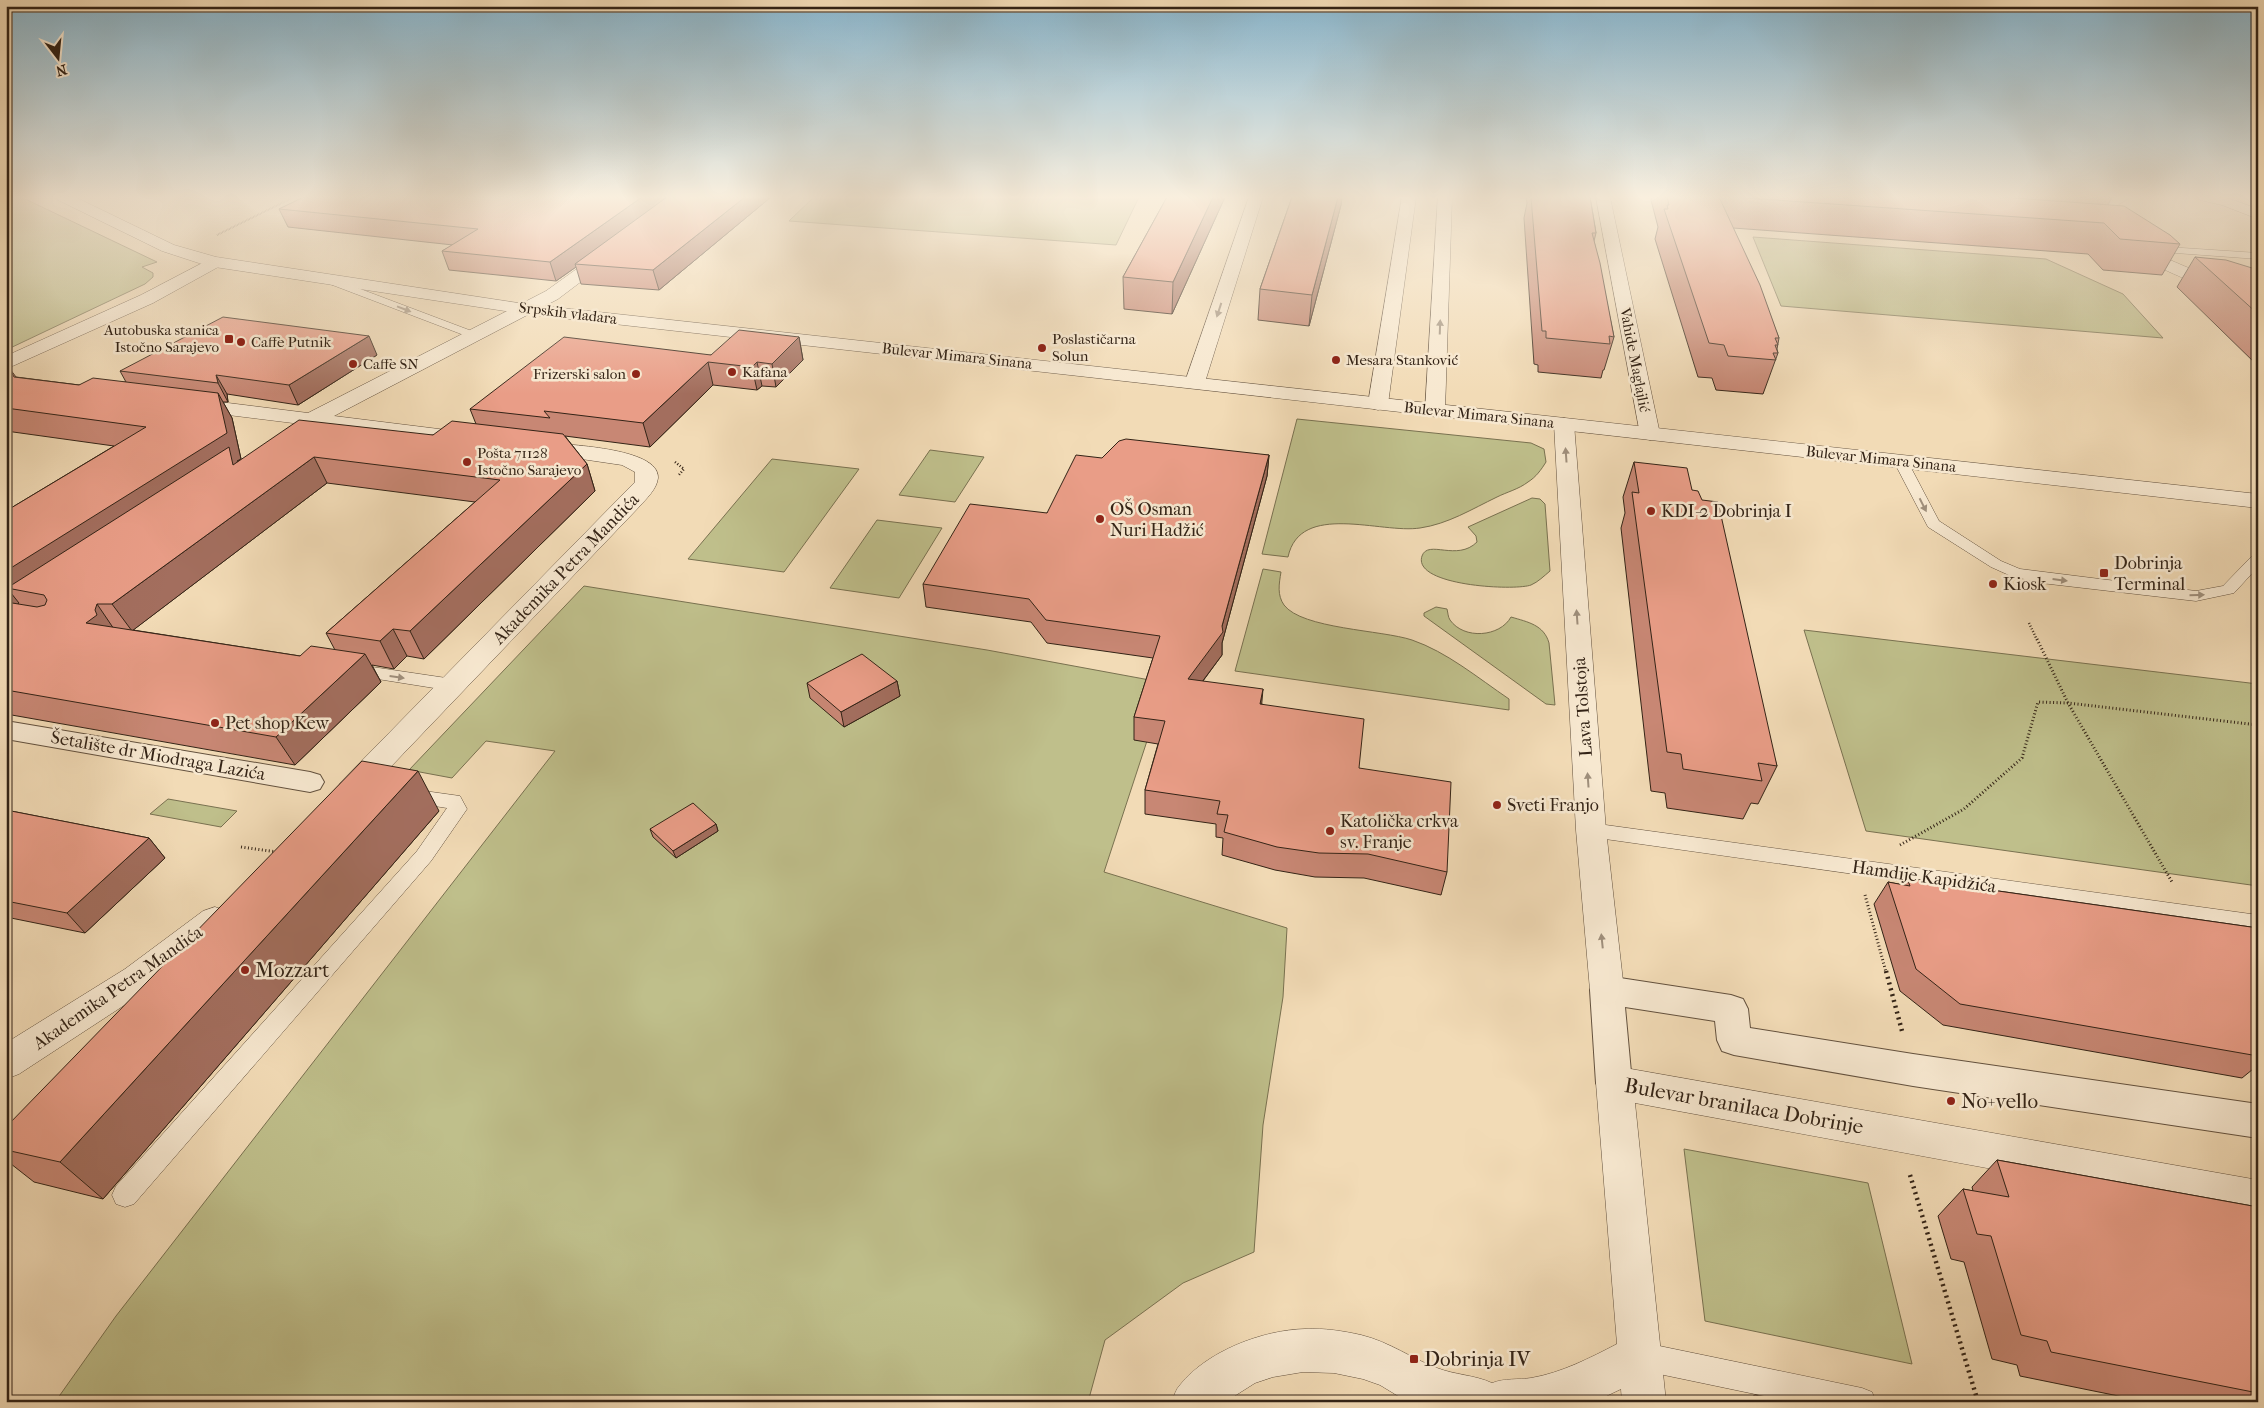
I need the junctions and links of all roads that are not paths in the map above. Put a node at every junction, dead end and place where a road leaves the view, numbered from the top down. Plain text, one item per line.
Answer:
1 (213, 263) edge
2 (219, 263) edge
3 (595, 263) edge
4 (1234, 263) edge
5 (1399, 263) edge
6 (1442, 263) edge
7 (1615, 263) edge
8 (2171, 263) edge
9 (326, 279) junction
10 (2258, 298) edge
11 (526, 308) junction
12 (699, 329) joint
13 (473, 335) junction
14 (6, 363) edge
15 (1195, 382) junction
16 (164, 401) edge
17 (1378, 404) junction
18 (1435, 411) junction
19 (303, 424) junction
20 (1564, 424) junction
21 (1650, 434) junction
22 (487, 441) edge
23 (526, 446) edge
24 (1901, 462) junction
25 (2258, 501) edge
26 (2258, 558) edge
27 (339, 668) edge
28 (454, 685) junction
29 (6, 730) edge
30 (310, 782) dead end
31 (363, 795) joint
32 (1591, 830) junction
33 (238, 900) edge
34 (2258, 923) edge
35 (1607, 990) junction
36 (6, 1063) edge
37 (1614, 1083) junction
38 (2258, 1121) edge
39 (125, 1195) dead end
40 (2258, 1199) edge
41 (1640, 1356) junction
42 (1584, 1392) edge
43 (1438, 1395) edge
44 (1194, 1402) edge
45 (1484, 1402) edge
46 (1500, 1402) edge
47 (1644, 1402) edge
48 (1862, 1402) edge

1 - 14 street
2 - 9 street, Srpskih vladara
3 - 11 street
4 -> 15 street
5 - 17 street
18 -> 6 street
7 - 21 street, Vahide Maglajlić
8 - 10 street
9 - 11 street, Srpskih vladara
9 -> 13 lane
11 - 12 street, Srpskih vladara
11 - 13 street
12 - 15 street, Bulevar Mimara Sinana
13 - 19 street
15 - 17 street, Bulevar Mimara Sinana
16 - 19 street
17 - 18 street, Bulevar Mimara Sinana
18 - 20 street, Bulevar Mimara Sinana
19 - 22 street
20 - 21 street, Bulevar Mimara Sinana
32 -> 20 street, Lava Tolstoja
21 - 24 street, Bulevar Mimara Sinana
23 - 28 street, Akademika Petra Mandića
24 - 25 street, Bulevar Mimara Sinana
24 -> 26 lane
27 -> 28 lane
28 - 31 street, Akademika Petra Mandića
29 - 30 street, Šetalište dr Miodraga Lazića
31 - 39 lane
32 - 34 lane, Hamdije Kapidžića
35 -> 32 street, Lava Tolstoja
33 - 36 street, Akademika Petra Mandića
35 - 37 street, Bulevar branilaca Dobrinje
35 - 38 street
37 - 40 street, Bulevar branilaca Dobrinje
37 - 41 street
41 - 42 street
41 - 47 street
41 - 48 lane
42 - 46 street
43 - 44 street
43 - 45 street

